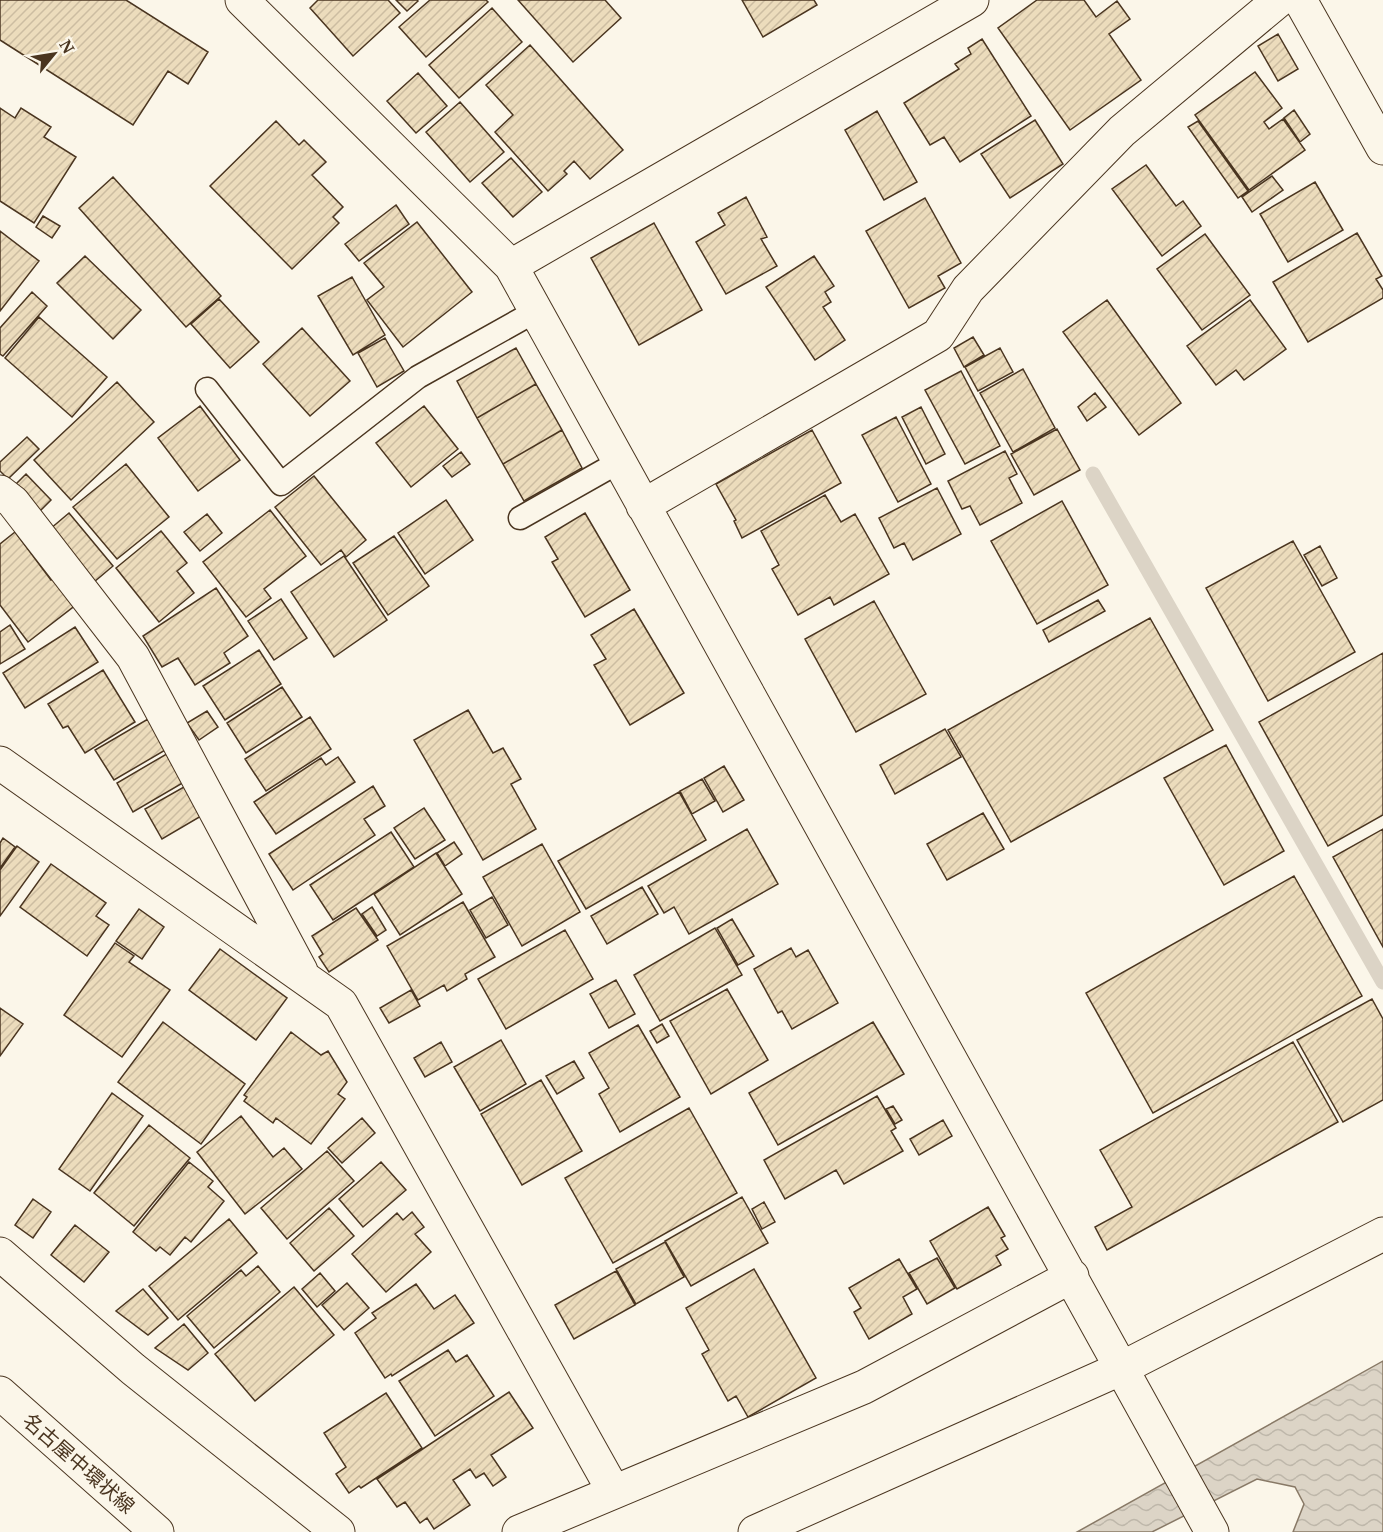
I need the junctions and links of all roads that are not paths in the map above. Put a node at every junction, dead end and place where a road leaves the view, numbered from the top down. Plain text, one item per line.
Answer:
1 (242, 0) edge
2 (972, 0) edge
3 (1280, 0) edge
4 (1299, 0) edge
5 (1383, 148) edge
6 (511, 266) junction
7 (536, 311) junction
8 (207, 389) dead end
9 (619, 462) junction
10 (0, 492) edge
11 (643, 506) junction
12 (520, 518) dead end
13 (0, 763) edge
14 (304, 978) junction
15 (1383, 1234) edge
16 (0, 1254) edge
17 (1072, 1276) junction
18 (1122, 1368) junction
19 (0, 1393) edge
20 (614, 1492) junction
21 (1210, 1529) edge
22 (158, 1532) edge
23 (338, 1532) edge
24 (519, 1532) edge
25 (755, 1532) edge

1 - 6 street
2 - 6 street
3 - 11 street
4 - 5 street
6 - 7 street
7 - 8 lane
7 - 9 street
9 - 11 street
9 - 12 lane
10 - 14 street
11 - 17 street
13 - 14 street
14 - 20 street
15 - 18 street
16 - 23 street
17 - 18 street
17 - 20 street
18 - 21 street
18 - 25 street
19 - 22 street, 名古屋中環状線
20 - 24 street

